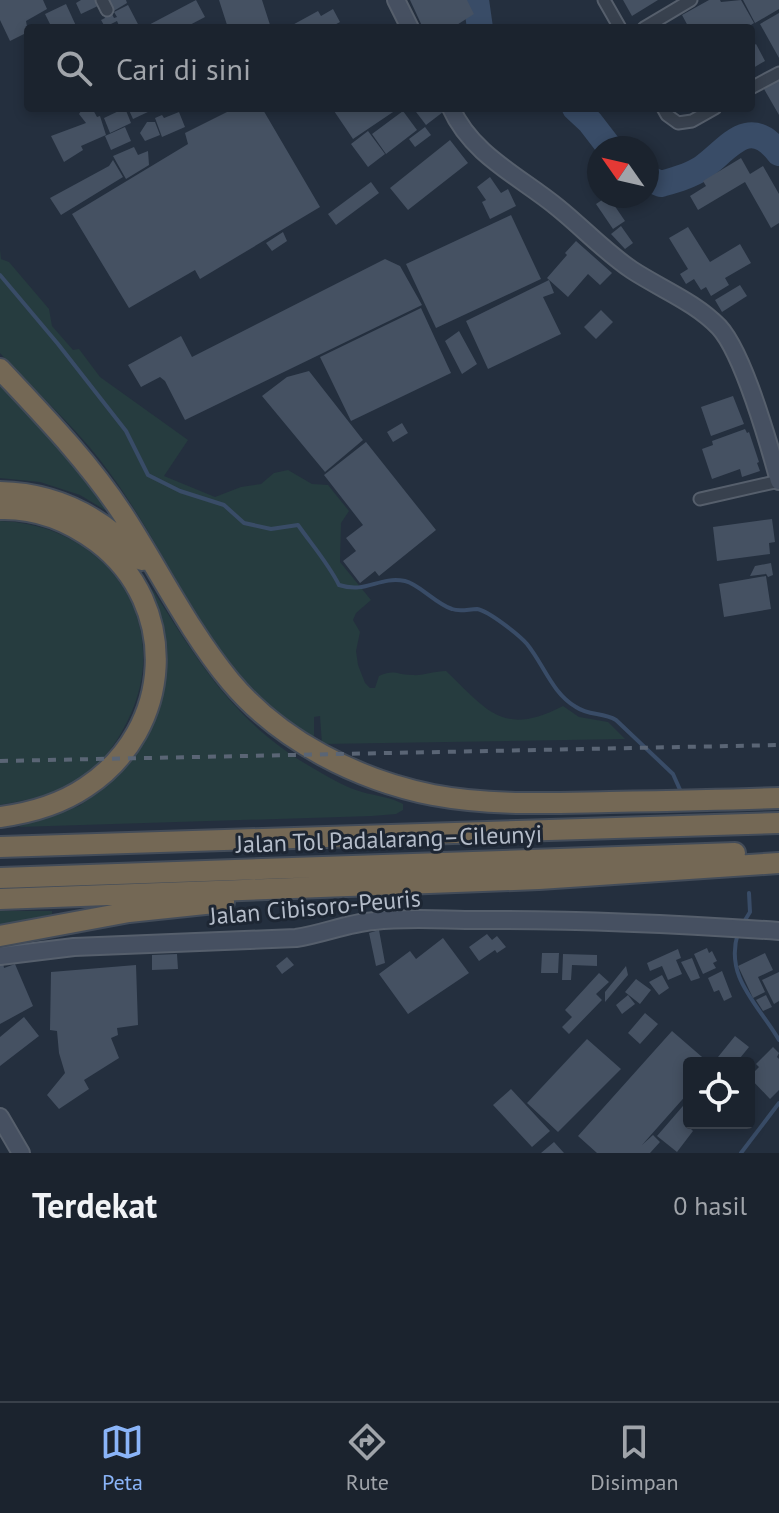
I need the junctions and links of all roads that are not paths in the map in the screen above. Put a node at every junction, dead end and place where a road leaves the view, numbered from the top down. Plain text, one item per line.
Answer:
1 (396, 0) edge
2 (604, 0) edge
3 (691, 0) edge
4 (408, 24) edge
5 (618, 24) edge
6 (651, 24) edge
7 (779, 73) edge
8 (755, 86) edge
9 (453, 112) edge
10 (665, 112) edge
11 (708, 112) edge
12 (0, 369) edge
13 (779, 481) edge
14 (0, 492) edge
15 (700, 499) dead end
16 (0, 509) edge
17 (184, 613) junction
18 (779, 798) edge
19 (0, 817) edge
20 (779, 823) edge
21 (0, 847) edge
22 (779, 852) edge
23 (779, 863) edge
24 (0, 878) edge
25 (431, 883) junction
26 (0, 899) edge
27 (779, 931) edge
28 (0, 936) edge
29 (0, 956) edge
30 (0, 1117) edge
31 (21, 1153) edge

1 - 4 street
2 - 5 street
3 - 6 street
7 - 8 street
9 - 13 street
10 - 11 street
12 - 17 highway
13 - 15 street
14 - 17 highway
16 - 19 highway
17 - 18 highway
20 - 21 highway, Jalan Tol Padalarang–Cileunyi
22 - 24 highway, Jalan Tol Padalarang–Cileunyi
23 - 25 highway
25 - 26 highway
25 - 28 highway
27 - 29 street, Jalan Cibisoro-Peuris
30 - 31 street

